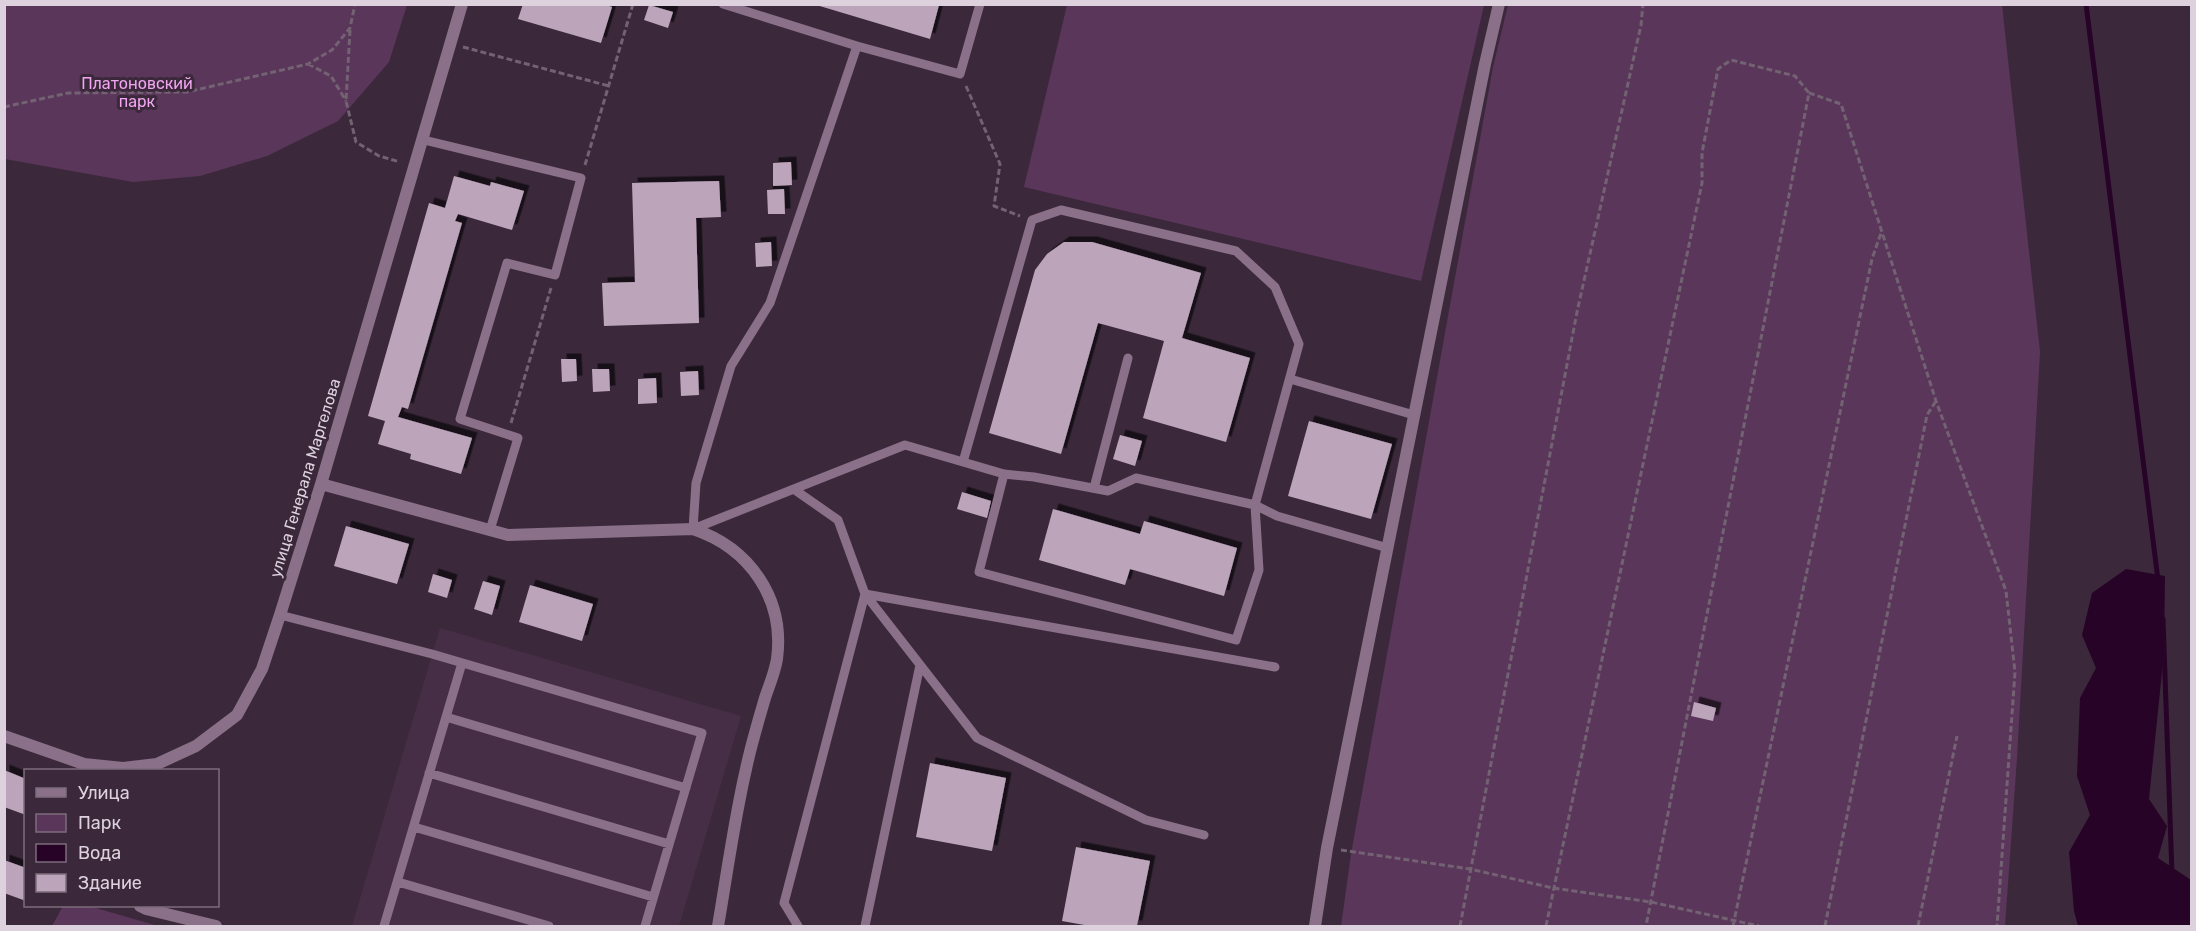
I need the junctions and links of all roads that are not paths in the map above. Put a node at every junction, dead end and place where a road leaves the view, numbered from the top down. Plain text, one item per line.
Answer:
1 (462, 4) edge
2 (723, 4) edge
3 (980, 4) edge
4 (1500, 4) edge
5 (857, 46) junction
6 (424, 140) junction
7 (1128, 358) dead end
8 (1290, 379) junction
9 (1414, 415) junction
10 (963, 462) junction
11 (1004, 474) junction
12 (321, 484) junction
13 (1094, 488) junction
14 (795, 490) junction
15 (1255, 505) junction
16 (693, 529) junction
17 (489, 530) junction
18 (1388, 548) junction
19 (866, 594) junction
20 (280, 615) junction
21 (462, 663) junction
22 (920, 665) junction
23 (1275, 667) dead end
24 (446, 717) junction
25 (4, 735) edge
26 (116, 769) edge
27 (129, 769) edge
28 (429, 773) junction
29 (686, 788) junction
30 (414, 826) junction
31 (1204, 835) dead end
32 (669, 844) junction
33 (398, 882) junction
34 (653, 897) junction
35 (144, 907) edge
36 (216, 927) edge
37 (384, 927) edge
38 (549, 927) edge
39 (645, 927) edge
40 (718, 927) edge
41 (798, 927) edge
42 (865, 927) edge
43 (1315, 927) edge

1 - 6 street, улица Генерала Маргелова
2 - 5 lane
3 - 5 lane
4 - 9 street
5 - 16 lane
6 - 12 street, улица Генерала Маргелова
6 - 17 lane
7 - 13 lane
8 - 9 lane
8 - 10 lane
8 - 15 lane
9 - 18 street
10 - 11 lane
10 - 14 lane
11 - 13 lane
11 - 15 lane
12 - 17 street
12 - 20 street, улица Генерала Маргелова
13 - 15 lane
14 - 16 lane
14 - 19 lane
15 - 18 lane
16 - 17 street
16 - 40 street
18 - 43 street
19 - 22 lane
19 - 23 lane
19 - 41 lane
20 - 21 lane
20 - 27 street, улица Генерала Маргелова
21 - 24 lane
21 - 29 lane
22 - 31 lane
22 - 42 lane
24 - 28 lane
24 - 29 lane
25 - 26 street, улица Генерала Маргелова
28 - 30 lane
28 - 32 lane
29 - 32 lane
30 - 33 lane
30 - 34 lane
32 - 34 lane
33 - 37 lane
33 - 38 lane
34 - 39 lane
35 - 36 street

